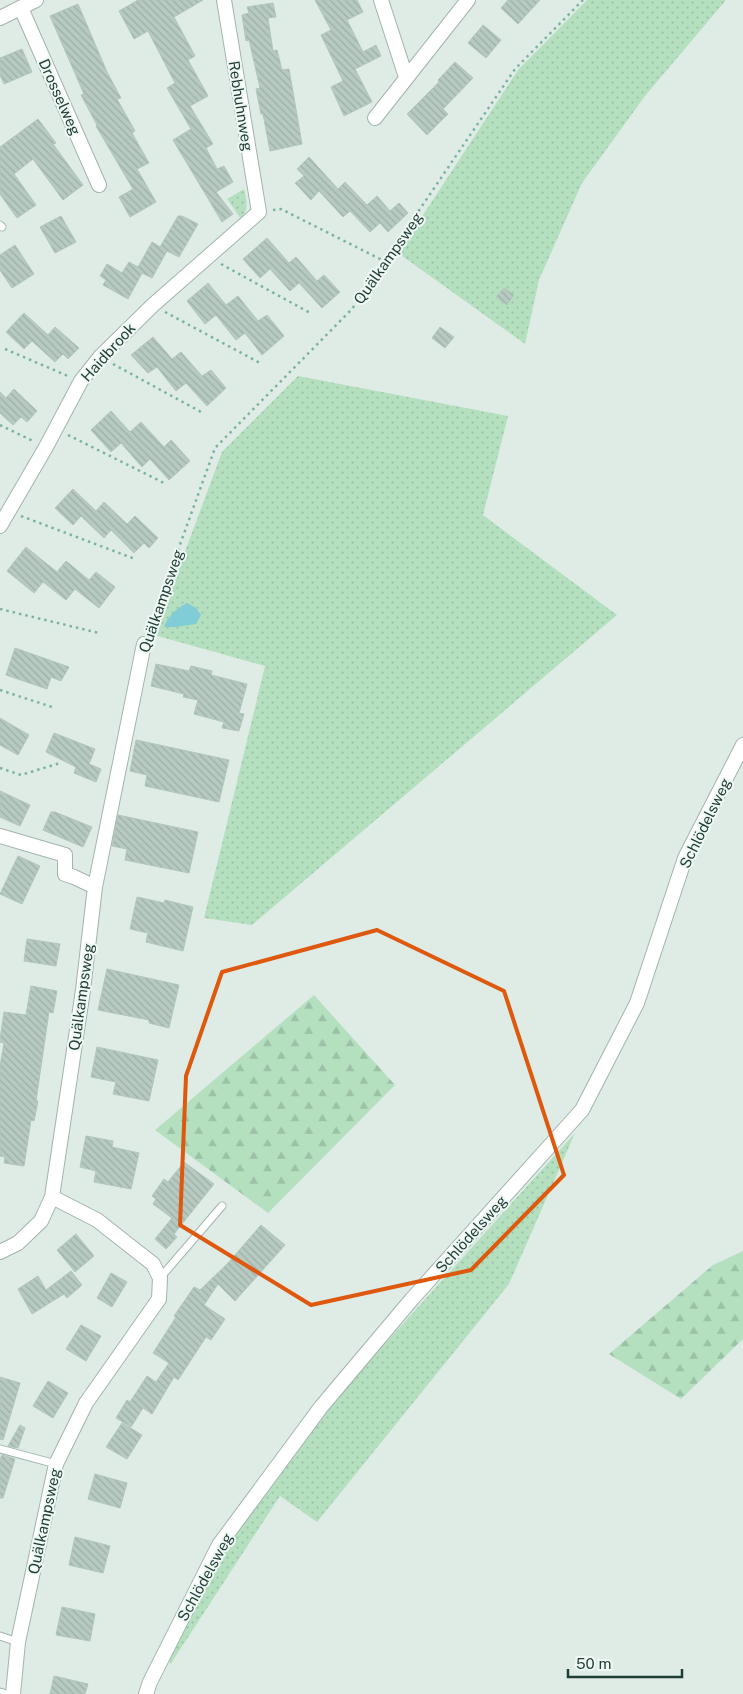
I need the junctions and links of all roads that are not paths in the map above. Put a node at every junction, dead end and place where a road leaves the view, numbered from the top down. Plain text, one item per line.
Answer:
1 (36, 0) edge
2 (224, 0) edge
3 (381, 0) edge
4 (468, 0) edge
5 (21, 8) junction
6 (0, 18) edge
7 (406, 77) junction
8 (375, 118) dead end
9 (98, 185) dead end
10 (259, 212) joint
11 (3, 522) edge
12 (144, 644) road end
13 (743, 745) edge
14 (0, 836) edge
15 (95, 887) junction
16 (52, 1197) junction
17 (222, 1206) dead end
18 (0, 1252) edge
19 (160, 1278) junction
20 (0, 1449) edge
21 (56, 1464) junction
22 (0, 1636) edge
23 (18, 1642) junction
24 (0, 1692) edge
25 (7, 1694) edge
26 (13, 1694) edge
27 (146, 1694) edge

1 - 5 street
2 - 10 street, Rebhuhnweg
3 - 7 street
4 - 7 street
5 - 6 street
5 - 9 street, Drosselweg
7 - 8 street
10 - 11 street, Haidbrook
12 - 15 street, Quälkampsweg
13 - 27 street, Schlödelsweg
14 - 15 street
15 - 16 street, Quälkampsweg
16 - 18 street, Quälkampsweg
16 - 19 street
17 - 19 lane
19 - 21 street, Quälkampsweg
20 - 21 lane
21 - 23 street, Quälkampsweg
22 - 23 lane
23 - 26 street, Quälkampsweg
24 - 25 lane

